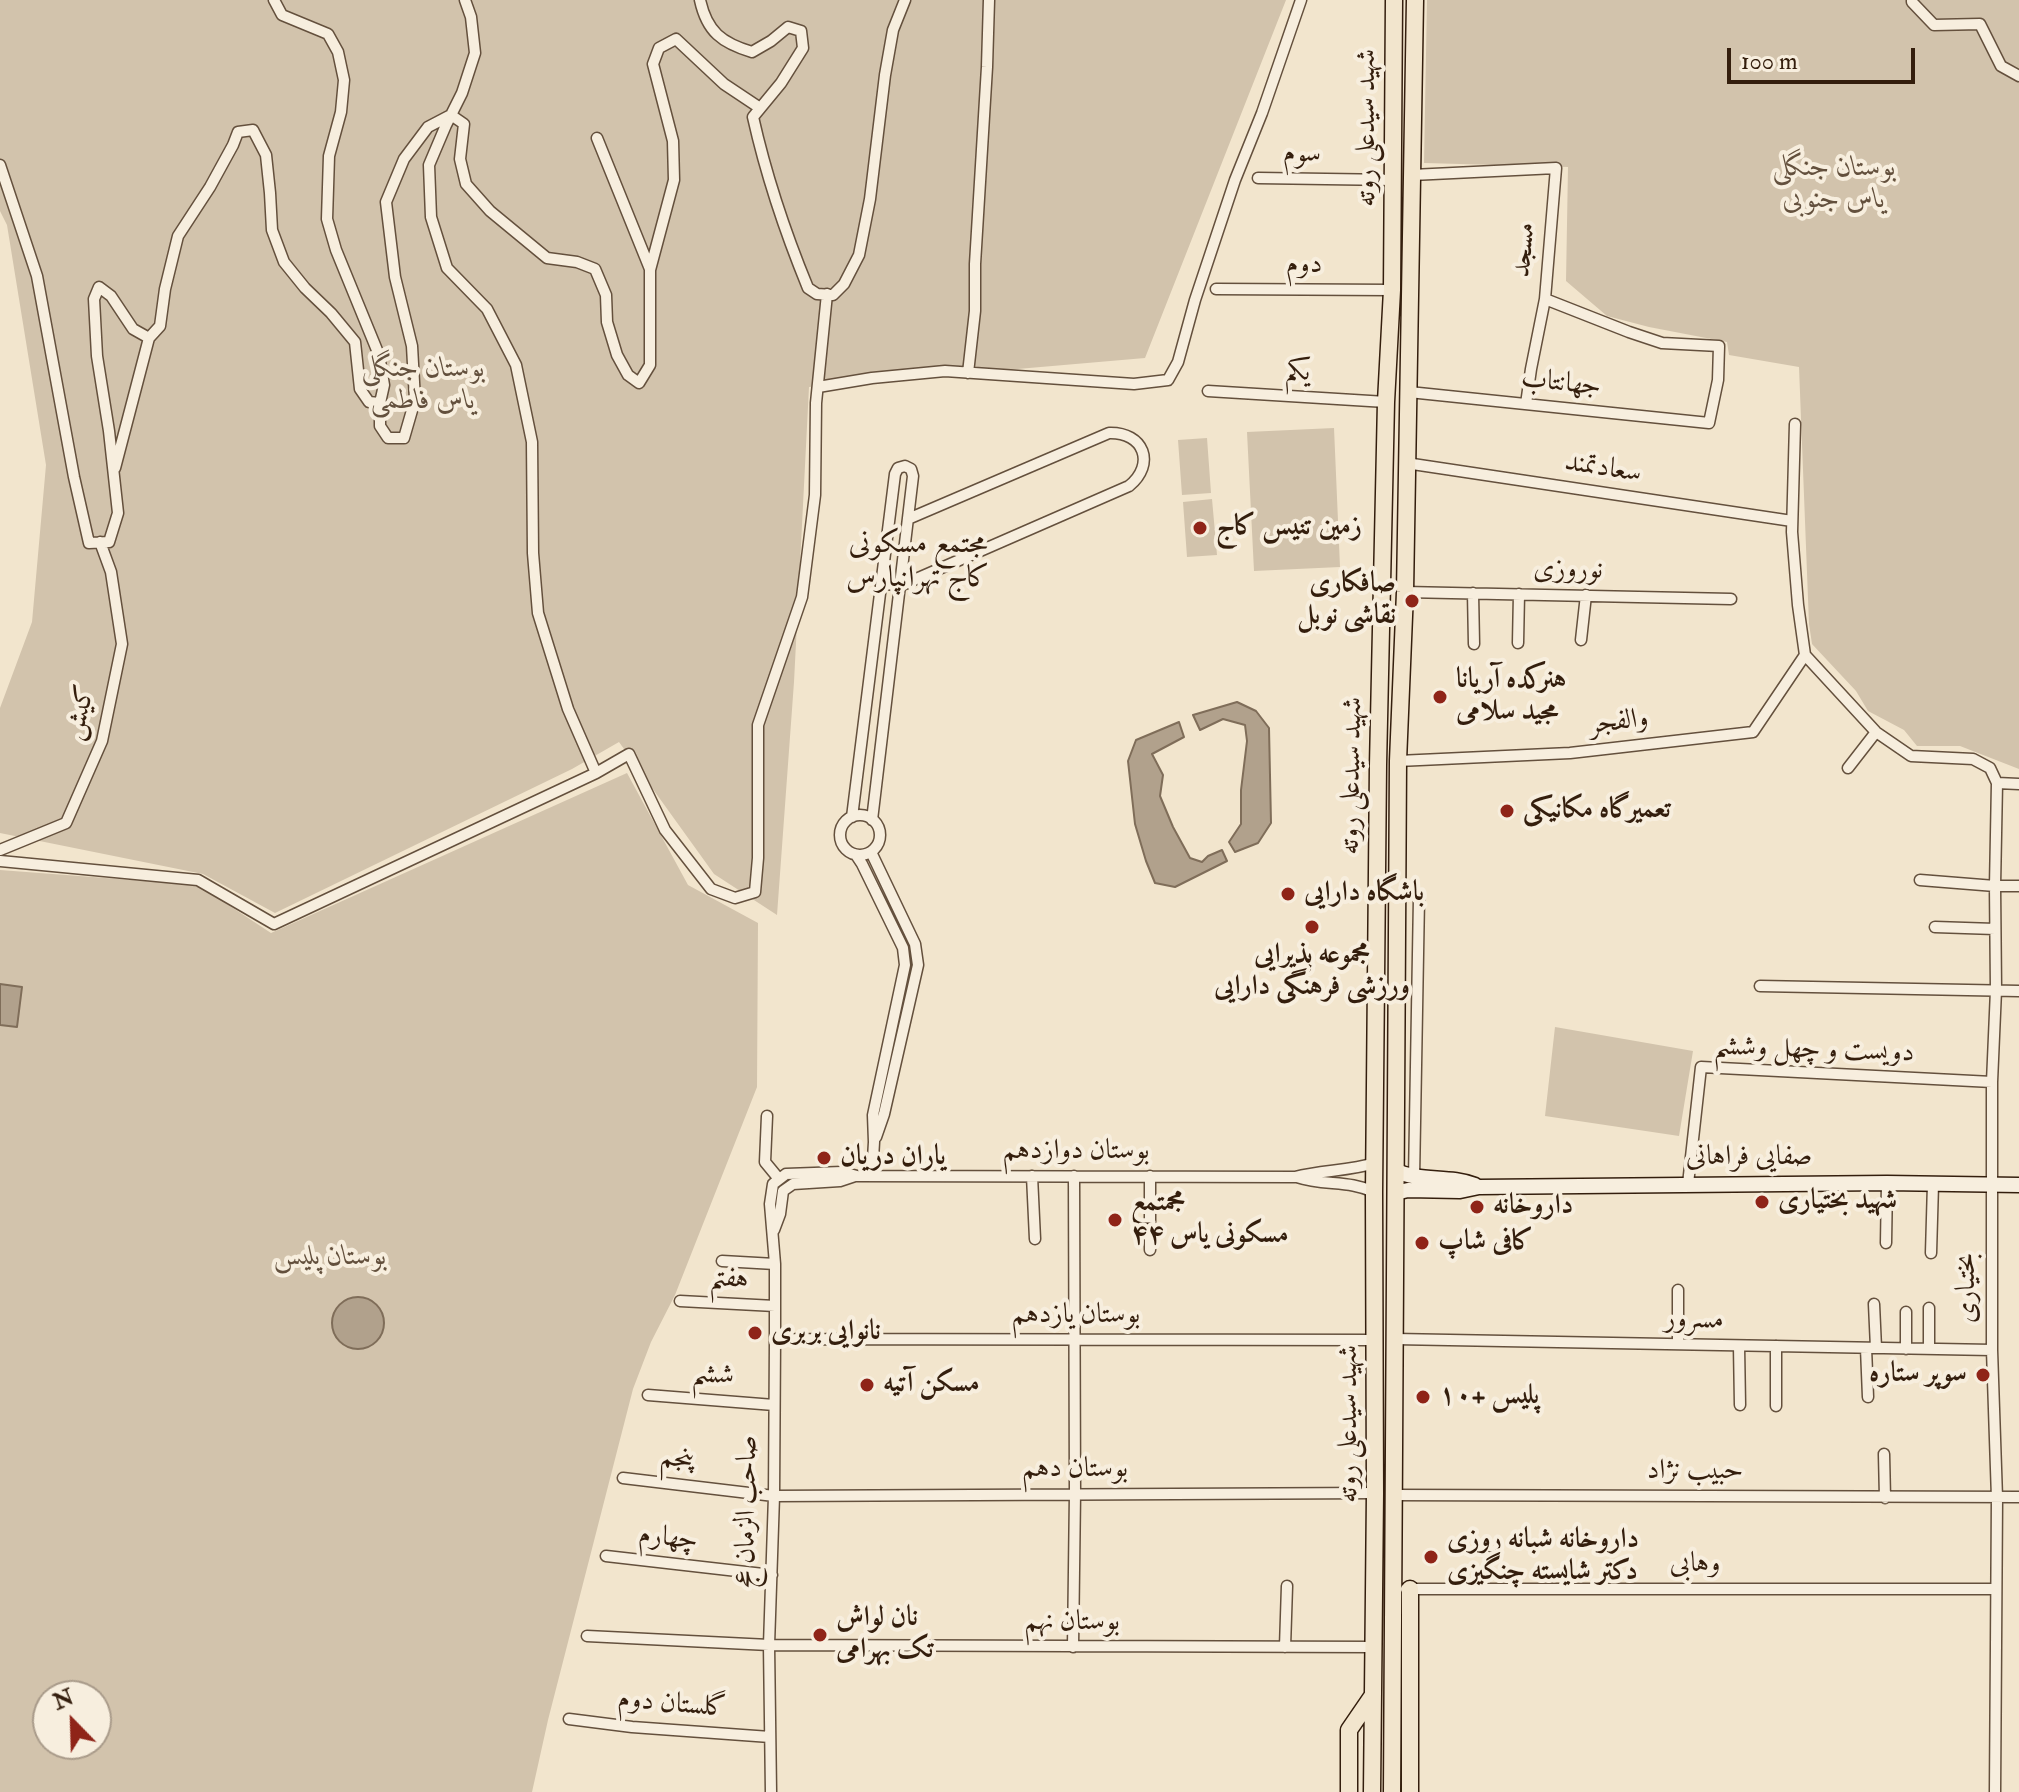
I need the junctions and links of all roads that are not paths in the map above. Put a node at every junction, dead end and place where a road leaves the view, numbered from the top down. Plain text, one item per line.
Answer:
1 (274, 0) edge
2 (465, 0) edge
3 (700, 0) edge
4 (905, 0) edge
5 (989, 0) edge
6 (1301, 0) edge
7 (1394, 0) edge
8 (1415, 0) edge
9 (1912, 0) edge
10 (2019, 76) edge
11 (760, 108) junction
12 (451, 115) junction
13 (597, 138) dead end
14 (0, 165) edge
15 (1412, 175) junction
16 (1258, 178) dead end
17 (1394, 180) junction
18 (650, 270) junction
19 (1216, 289) dead end
20 (1392, 290) junction
21 (827, 294) junction
22 (1545, 299) junction
23 (149, 338) junction
24 (968, 373) junction
25 (818, 387) junction
26 (1208, 391) dead end
27 (1409, 392) junction
28 (1386, 402) junction
29 (380, 403) junction
30 (1526, 404) junction
31 (1709, 423) joint
32 (1795, 424) dead end
33 (1406, 463) junction
34 (114, 474) junction
35 (908, 519) junction
36 (1792, 521) junction
37 (100, 542) junction
38 (882, 583) junction
39 (900, 586) junction
40 (1405, 592) junction
41 (1473, 593) junction
42 (1519, 594) junction
43 (1586, 595) junction
44 (1731, 599) dead end
45 (1581, 640) dead end
46 (1518, 643) dead end
47 (1474, 644) dead end
48 (1805, 655) junction
49 (1876, 732) junction
50 (1398, 761) junction
51 (1848, 768) dead end
52 (596, 773) junction
53 (1997, 783) junction
54 (2019, 784) edge
55 (852, 817) junction
56 (872, 820) junction
57 (0, 850) edge
58 (871, 852) junction
59 (856, 855) junction
60 (0, 861) edge
61 (1920, 880) dead end
62 (1995, 886) junction
63 (2019, 886) edge
64 (1419, 898) dead end
65 (1935, 927) dead end
66 (1995, 929) junction
67 (1760, 986) dead end
68 (1996, 990) junction
69 (2019, 991) edge
70 (1992, 1082) junction
71 (767, 1116) dead end
72 (874, 1142) junction
73 (1375, 1163) junction
74 (1396, 1171) junction
75 (857, 1176) junction
76 (872, 1176) junction
77 (1032, 1176) junction
78 (1074, 1176) junction
79 (1150, 1176) junction
80 (1295, 1177) junction
81 (1414, 1178) junction
82 (779, 1179) junction
83 (1887, 1183) junction
84 (1688, 1184) junction
85 (1933, 1184) junction
86 (1993, 1185) junction
87 (2019, 1185) edge
88 (1479, 1187) junction
89 (1374, 1192) junction
90 (1395, 1193) junction
91 (773, 1232) junction
92 (1035, 1239) dead end
93 (1886, 1243) dead end
94 (1150, 1250) dead end
95 (1931, 1253) dead end
96 (722, 1261) dead end
97 (775, 1264) junction
98 (1678, 1290) dead end
99 (680, 1301) dead end
100 (1874, 1304) dead end
101 (775, 1306) junction
102 (1929, 1308) dead end
103 (1906, 1312) dead end
104 (775, 1339) junction
105 (1395, 1339) junction
106 (1074, 1340) junction
107 (1376, 1340) junction
108 (1678, 1344) junction
109 (1739, 1346) junction
110 (1776, 1346) junction
111 (1871, 1348) junction
112 (1906, 1349) junction
113 (1929, 1349) junction
114 (1992, 1350) junction
115 (648, 1395) dead end
116 (1868, 1397) dead end
117 (774, 1405) junction
118 (1740, 1405) dead end
119 (1776, 1406) dead end
120 (1884, 1454) dead end
121 (623, 1478) dead end
122 (1075, 1493) junction
123 (1375, 1493) junction
124 (1393, 1495) junction
125 (774, 1496) junction
126 (2019, 1497) edge
127 (1885, 1498) junction
128 (1997, 1498) junction
129 (606, 1556) dead end
130 (772, 1575) junction
131 (1287, 1586) dead end
132 (1402, 1589) junction
133 (1996, 1589) junction
134 (587, 1636) dead end
135 (769, 1645) junction
136 (1073, 1647) junction
137 (1285, 1647) junction
138 (1374, 1647) junction
139 (1392, 1647) junction
140 (1374, 1694) junction
141 (1391, 1704) junction
142 (569, 1719) dead end
143 (770, 1737) junction
144 (1410, 1738) junction
145 (771, 1792) edge
146 (1349, 1792) edge
147 (1372, 1792) edge
148 (1392, 1792) edge
149 (1410, 1792) edge
150 (1995, 1792) edge

1 - 29 street
2 - 12 street
3 - 11 street
4 - 21 street
5 - 24 street
6 - 24 street
7 - 17 main road, شهید سیدعلی روته
8 - 15 main road, شهید سیدعلی روته
9 - 10 street
11 - 18 street
11 - 21 street
12 - 18 street
12 - 29 street
12 - 52 street
13 - 18 street
14 - 37 street, کیش
15 - 22 street, مسجد
15 - 27 main road, شهید سیدعلی روته
16 - 17 street, سوم
17 - 20 main road, شهید سیدعلی روته
19 - 20 street, دوم
20 - 28 main road, شهید سیدعلی روته
21 - 25 street
22 - 30 street
22 - 31 street, مسجد
23 - 29 street
23 - 34 street
23 - 34 street
24 - 25 street
25 - 52 street
26 - 28 street, یکم
27 - 30 street, جهانتاب
27 - 33 main road, شهید سیدعلی روته
28 - 73 main road, شهید سیدعلی روته
30 - 31 street, جهانتاب
32 - 36 street
33 - 36 street, سعادتمند
33 - 40 main road, شهید سیدعلی روته
34 - 37 street
35 - 38 street
35 - 39 street
35 - 39 street
36 - 48 street
37 - 57 street, کیش
38 - 39 street
38 - 55 street
39 - 56 street
40 - 41 street, نوروزی
40 - 50 main road, شهید سیدعلی روته
41 - 42 street, نوروزی
41 - 47 street
42 - 43 street, نوروزی
42 - 46 street
43 - 44 street, نوروزی
43 - 45 street
48 - 49 street
48 - 50 street, والفجر
49 - 51 street
49 - 53 street
50 - 74 main road, شهید سیدعلی روته
52 - 60 street
53 - 54 street
53 - 62 street, بختیاری
55 - 56 street
55 - 59 street
56 - 58 street
58 - 59 street
58 - 72 street
59 - 72 street
61 - 62 street
62 - 63 street
62 - 66 street, بختیاری
64 - 81 street
65 - 66 street
66 - 68 street, بختیاری
67 - 68 street
68 - 69 street
68 - 70 street, بختیاری
70 - 84 street, دویست و چهل وششم
70 - 86 street, بختیاری
71 - 82 street
72 - 76 street
73 - 80 street, بوستان دوازدهم
73 - 89 main road, شهید سیدعلی روته
74 - 81 main road, صفایی فراهانی
74 - 90 main road, شهید سیدعلی روته
75 - 76 street, بوستان دوازدهم
75 - 82 street, بوستان دوازدهم
75 - 91 street, بوستان دوازدهم
76 - 77 street, بوستان دوازدهم
77 - 78 street, بوستان دوازدهم
77 - 92 street
78 - 79 street, بوستان دوازدهم
78 - 106 street
79 - 80 street, بوستان دوازدهم
79 - 94 street
80 - 89 street, بوستان دوازدهم
81 - 88 main road, صفایی فراهانی
82 - 91 street
83 - 84 main road, صفایی فراهانی
83 - 85 main road, صفایی فراهانی
83 - 93 street
84 - 88 main road, صفایی فراهانی
85 - 86 main road, صفایی فراهانی
85 - 95 street
86 - 87 main road, صفایی فراهانی
86 - 114 street, بختیاری
88 - 90 main road, صفایی فراهانی
89 - 107 main road, شهید سیدعلی روته
90 - 105 main road, شهید سیدعلی روته
91 - 97 street, صاحب الزمان عج
96 - 97 street
97 - 101 street, صاحب الزمان عج
98 - 108 street
99 - 101 street, هفتم
100 - 111 street
101 - 104 street, صاحب الزمان عج
102 - 113 street
103 - 112 street
104 - 106 street, بوستان یازدهم
104 - 117 street, صاحب الزمان عج
105 - 108 street, مسرور
105 - 124 main road, شهید سیدعلی روته
106 - 107 street, بوستان یازدهم
106 - 122 street
107 - 123 main road, شهید سیدعلی روته
108 - 109 street, مسرور
109 - 110 street, مسرور
109 - 118 street
110 - 111 street, مسرور
110 - 119 street
111 - 112 street, مسرور
111 - 116 street
112 - 113 street, مسرور
113 - 114 street, مسرور
114 - 128 street, بختیاری
115 - 117 street, ششم
117 - 125 street, صاحب الزمان عج
120 - 127 street
121 - 125 street, پنجم
122 - 123 street, بوستان دهم
122 - 125 street, بوستان دهم
122 - 136 street
123 - 138 main road, شهید سیدعلی روته
124 - 127 street, حبیب نژاد
124 - 132 main road, شهید سیدعلی روته
125 - 130 street, صاحب الزمان عج
126 - 128 street, حبیب نژاد
127 - 128 street, حبیب نژاد
128 - 133 street, بختیاری
129 - 130 street, چهارم
130 - 135 street, صاحب الزمان عج
131 - 137 street
132 - 133 street, وهابی
132 - 139 main road, شهید سیدعلی روته
132 - 144 main road
133 - 150 street, بختیاری
134 - 135 street, بوستان نهم
135 - 136 street, بوستان نهم
135 - 143 street, صاحب الزمان عج
136 - 137 street, بوستان نهم
137 - 138 street, بوستان نهم
138 - 139 main road
138 - 140 main road, شهید سیدعلی روته
139 - 141 main road, شهید سیدعلی روته
140 - 146 main road
140 - 147 main road, شهید سیدعلی روته
141 - 144 main road
141 - 148 main road, شهید سیدعلی روته
142 - 143 street, گلستان دوم
143 - 145 street, صاحب الزمان عج
144 - 149 main road

